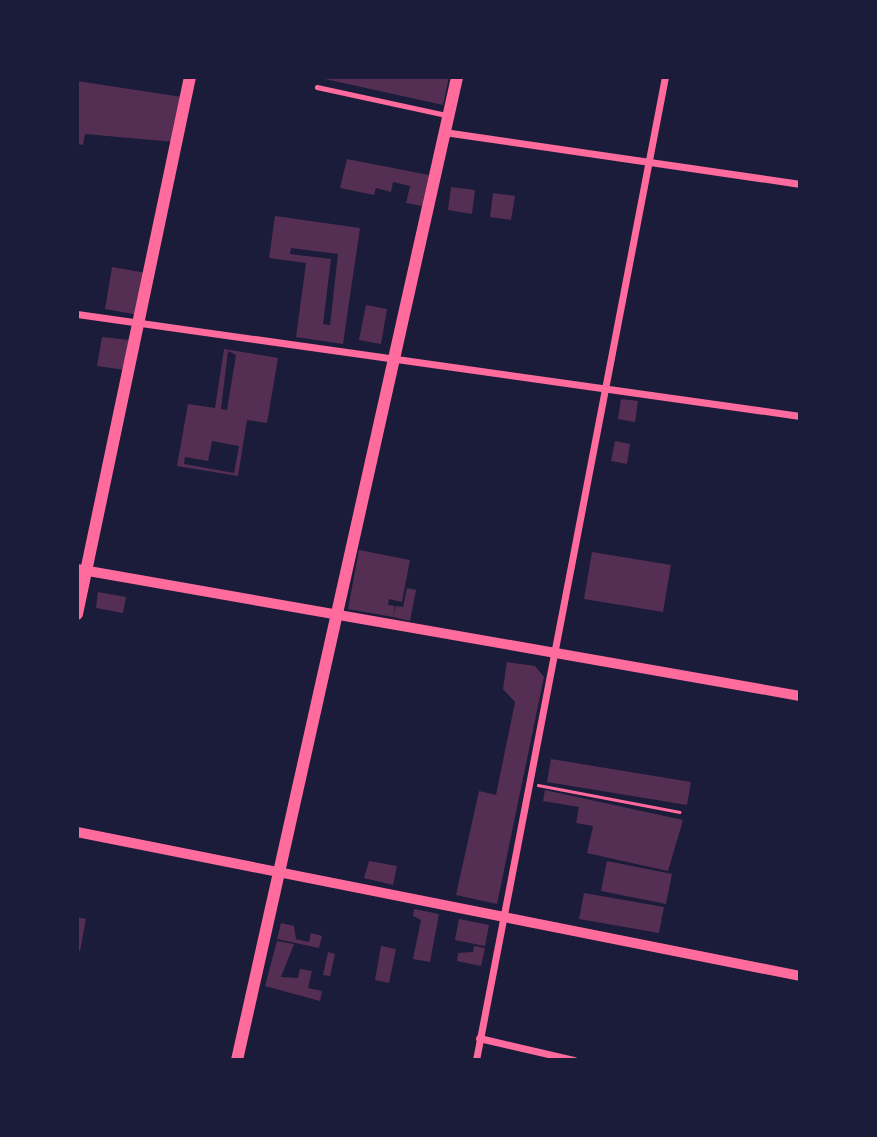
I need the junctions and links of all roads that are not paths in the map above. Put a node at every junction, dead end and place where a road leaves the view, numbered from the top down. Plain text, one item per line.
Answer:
1 (190, 77) edge
2 (457, 77) edge
3 (665, 77) edge
4 (317, 87) dead end
5 (448, 115) junction
6 (444, 132) junction
7 (648, 162) junction
8 (800, 184) edge
9 (77, 314) edge
10 (140, 323) junction
11 (393, 361) junction
12 (606, 387) junction
13 (800, 416) edge
14 (81, 570) edge
15 (77, 614) edge
16 (335, 617) junction
17 (556, 656) junction
18 (800, 696) edge
19 (77, 832) edge
20 (279, 872) junction
21 (503, 918) junction
22 (800, 976) edge
23 (480, 1038) junction
24 (237, 1060) edge
25 (475, 1060) edge
26 (574, 1060) edge

1 - 10 main road
2 - 5 main road
3 - 7 street
4 - 5 lane
5 - 6 main road
6 - 7 street
6 - 11 main road
7 - 8 street
7 - 12 street
9 - 10 street
10 - 11 street
10 - 14 main road
11 - 12 street
11 - 16 main road
12 - 13 street
12 - 17 street
14 - 15 main road
14 - 16 street
16 - 17 street
16 - 20 main road
17 - 18 street
17 - 21 street
19 - 20 street
20 - 21 street
20 - 24 main road
21 - 22 street
21 - 23 street
23 - 25 street
23 - 26 street

